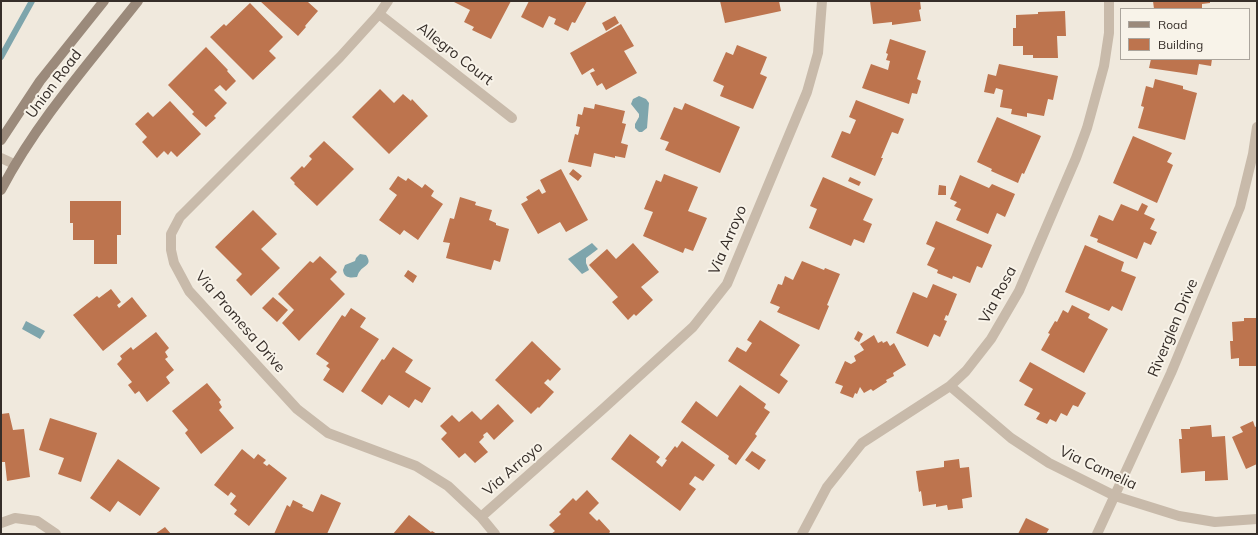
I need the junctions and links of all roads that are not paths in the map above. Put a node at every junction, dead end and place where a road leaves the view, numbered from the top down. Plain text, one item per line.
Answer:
1 (104, 1) edge
2 (138, 1) edge
3 (388, 1) edge
4 (822, 1) edge
5 (1109, 1) edge
6 (379, 14) junction
7 (512, 118) dead end
8 (1257, 127) edge
9 (1, 140) edge
10 (1255, 154) edge
11 (1, 158) edge
12 (14, 164) junction
13 (1, 190) edge
14 (950, 386) junction
15 (1115, 496) junction
16 (481, 517) junction
17 (1257, 519) edge
18 (1, 523) edge
19 (56, 534) edge
20 (494, 534) edge
21 (802, 534) edge
22 (1097, 534) edge

1 - 9 main road, Union Road
2 - 12 main road, Union Road
3 - 6 street, Via Promesa Drive
4 - 16 street, Via Arroyo
5 - 14 street, Via Rosa
6 - 7 street, Allegro Court
6 - 16 street, Via Promesa Drive
8 - 10 street, Riverglen Drive
10 - 15 street, Riverglen Drive
11 - 12 street
12 - 13 main road, Union Road
14 - 15 street, Via Camelia
14 - 21 street, Via Rosa
15 - 17 street, Via Camelia
15 - 22 street, Riverglen Drive
16 - 20 street, Via Promesa Drive
18 - 19 street

